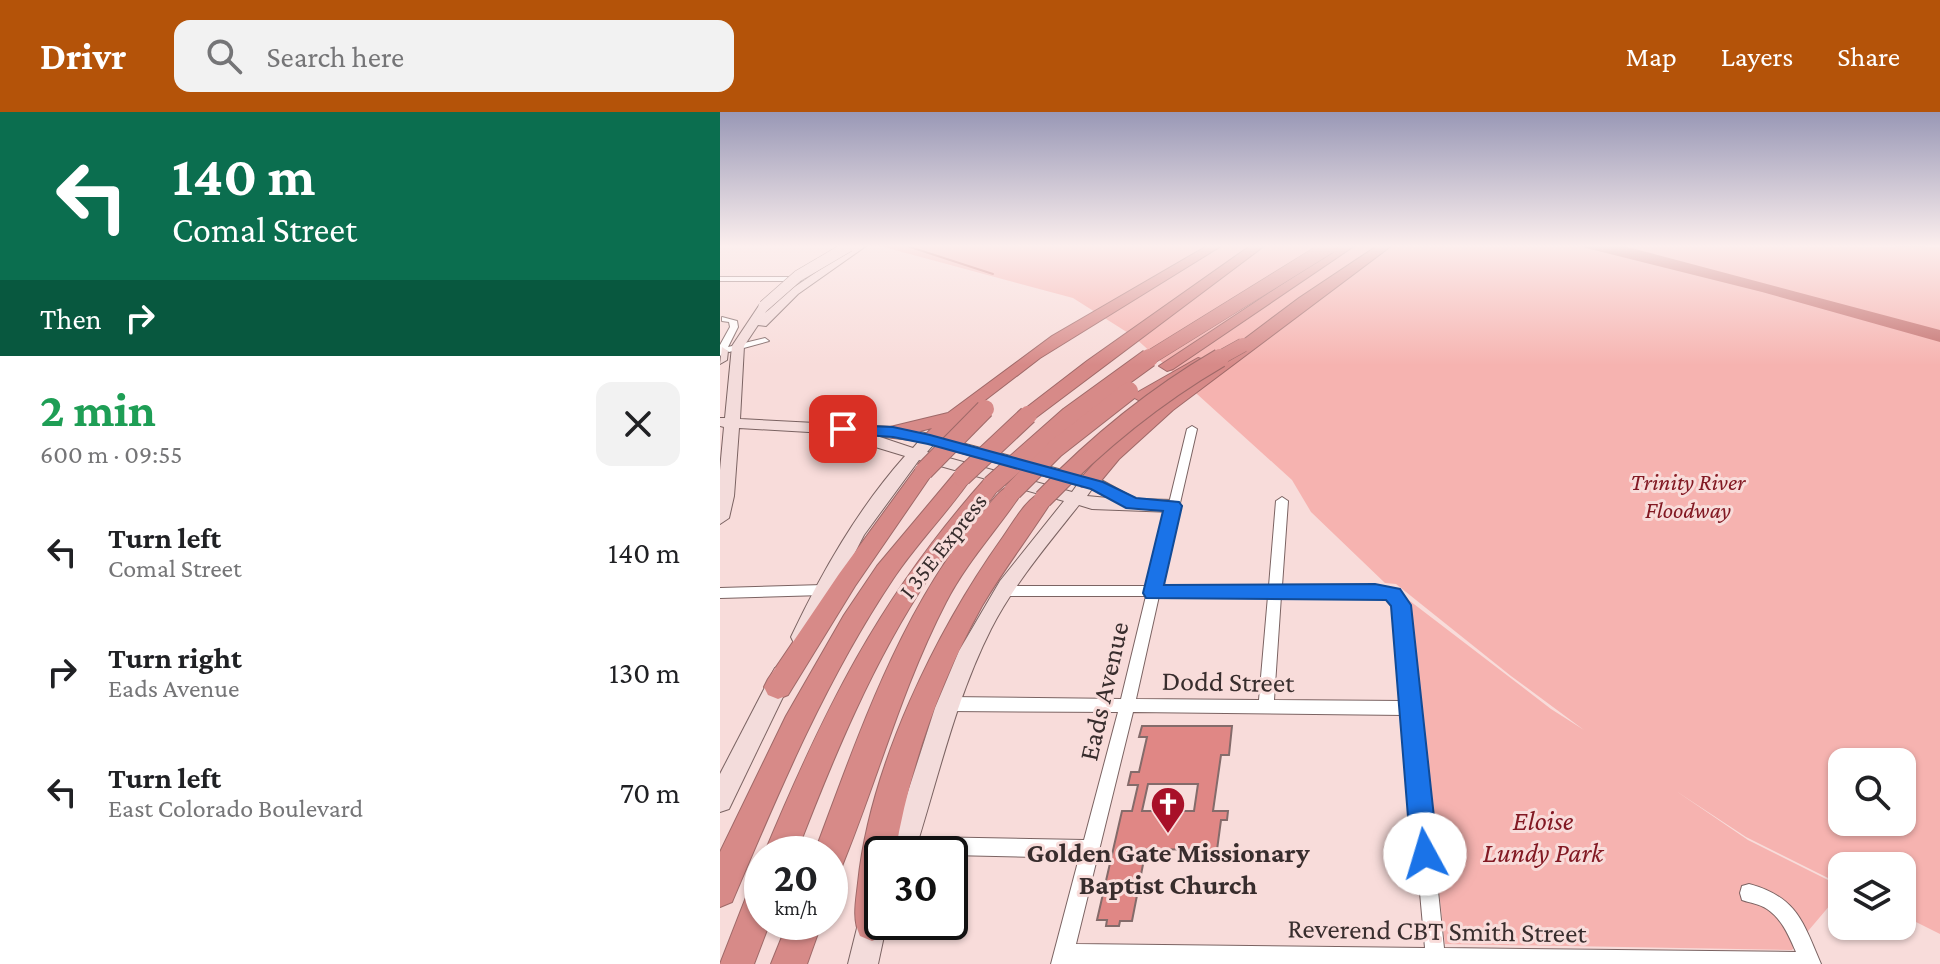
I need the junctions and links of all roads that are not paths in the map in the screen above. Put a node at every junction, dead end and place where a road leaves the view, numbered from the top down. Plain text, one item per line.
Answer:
1 (787, 286) edge
2 (802, 286) edge
3 (1163, 286) edge
4 (1180, 286) edge
5 (1200, 286) edge
6 (1268, 286) edge
7 (1288, 286) edge
8 (1327, 286) edge
9 (1315, 294) junction
10 (1289, 316) junction
11 (754, 318) junction
12 (1073, 339) junction
13 (765, 341) dead end
14 (743, 345) junction
15 (721, 355) edge
16 (1091, 361) junction
17 (955, 414) junction
18 (726, 422) edge
19 (779, 424) junction
20 (1192, 429) dead end
21 (863, 432) junction
22 (893, 432) junction
23 (731, 448) junction
24 (924, 454) junction
25 (1082, 490) junction
26 (1018, 492) junction
27 (1282, 501) dead end
28 (1173, 506) junction
29 (720, 518) edge
30 (823, 590) junction
31 (1002, 591) junction
32 (1278, 592) junction
33 (720, 593) edge
34 (1153, 593) junction
35 (778, 687) junction
36 (948, 704) junction
37 (1127, 705) junction
38 (1266, 708) junction
39 (1410, 708) junction
40 (720, 800) edge
41 (787, 836) edge
42 (837, 836) edge
43 (883, 836) edge
44 (907, 836) edge
45 (968, 847) edge
46 (1091, 849) junction
47 (720, 890) edge
48 (1749, 893) dead end
49 (746, 940) edge
50 (798, 940) edge
51 (869, 940) edge
52 (1063, 959) edge
53 (1252, 960) edge
54 (1436, 962) edge
55 (1810, 963) edge
56 (736, 964) edge
57 (789, 964) edge
58 (863, 964) edge

1 - 11 main road, bridge
2 - 14 main road
3 - 12 highway
4 - 16 highway
5 - 16 highway
6 - 26 highway, I 35E Express, bridge
7 - 26 highway, bridge
8 - 9 highway
9 - 10 highway
9 - 26 highway
10 - 25 highway, bridge
10 - 26 highway, bridge
11 - 14 main road
11 - 15 street
12 - 17 highway
12 - 24 highway, bridge
13 - 14 street
14 - 15 street
14 - 18 main road
16 - 47 highway, bridge
17 - 22 highway
17 - 24 highway
18 - 19 main road
18 - 23 main road
19 - 21 main road
19 - 23 main road
20 - 28 street, Eads Avenue
21 - 22 main road
21 - 24 main road
22 - 24 main road
23 - 29 main road
24 - 25 main road
24 - 30 main road
24 - 35 highway
25 - 28 main road
25 - 31 main road
26 - 41 highway, I 35E Express
26 - 42 highway
26 - 43 highway
27 - 32 street
28 - 34 street, Eads Avenue
30 - 33 street
30 - 35 main road
31 - 34 street
31 - 36 main road
32 - 34 street
32 - 38 street
32 - 39 street
34 - 37 street, Eads Avenue
35 - 40 main road
36 - 37 street, Dodd Street
36 - 44 main road
37 - 38 street, Dodd Street
37 - 46 street, Eads Avenue
38 - 39 street, Dodd Street
39 - 54 street
45 - 46 street
46 - 52 street, Eads Avenue
48 - 55 street
49 - 56 highway
50 - 57 highway
51 - 58 main road
52 - 53 street, Reverend CBT Smith Street
53 - 54 street, Reverend CBT Smith Street
54 - 55 street, Reverend CBT Smith Street

